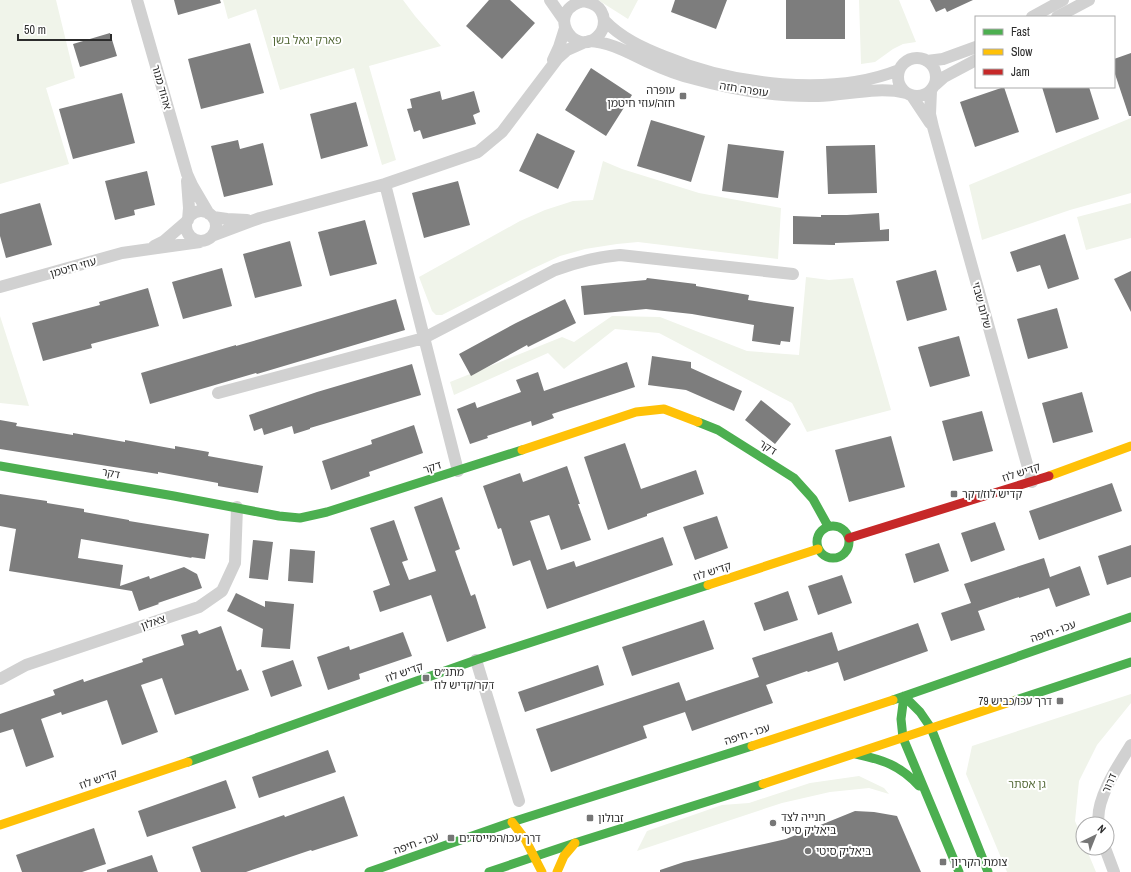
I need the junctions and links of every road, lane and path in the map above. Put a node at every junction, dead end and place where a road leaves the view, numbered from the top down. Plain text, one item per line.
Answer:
1 (137, 0) edge
2 (550, 0) edge
3 (1063, 0) edge
4 (1089, 0) edge
5 (582, 1) edge
6 (1034, 16) edge
7 (1059, 16) edge
8 (604, 20) junction
9 (564, 24) junction
10 (587, 42) junction
11 (975, 47) edge
12 (975, 60) edge
13 (927, 61) junction
14 (548, 70) junction
15 (899, 70) junction
16 (933, 88) junction
17 (909, 94) junction
18 (933, 127) junction
19 (187, 174) junction
20 (385, 184) junction
21 (211, 215) junction
22 (260, 218) junction
23 (187, 221) junction
24 (214, 235) junction
25 (200, 242) junction
26 (147, 249) junction
27 (793, 274) dead end
28 (0, 287) edge
29 (424, 338) junction
30 (218, 393) dead end
31 (1131, 446) edge
32 (0, 466) edge
33 (458, 471) junction
34 (1032, 482) junction
35 (237, 507) junction
36 (828, 526) junction
37 (849, 538) junction
38 (818, 549) junction
39 (1131, 617) edge
40 (476, 660) junction
41 (1131, 662) edge
42 (0, 679) edge
43 (904, 696) junction
44 (982, 711) junction
45 (931, 728) junction
46 (955, 731) dead end
47 (903, 738) junction
48 (947, 741) dead end
49 (1131, 745) edge
50 (855, 754) junction
51 (946, 767) junction
52 (519, 801) dead end
53 (931, 803) junction
54 (1100, 816) edge
55 (512, 822) junction
56 (0, 825) edge
57 (515, 842) dead end
58 (575, 843) junction
59 (535, 856) junction
60 (1108, 856) edge
61 (521, 858) junction
62 (369, 872) edge
63 (489, 872) edge
64 (526, 872) edge
65 (542, 872) edge
66 (557, 872) edge
67 (959, 872) edge
68 (988, 872) edge
69 (1114, 872) edge

1 - 19 street, אהוד מנור
2 - 9 street
3 - 6 street
4 - 7 street
5 - 8 street
5 - 9 street
8 - 10 street
8 - 15 street, עופרה חזה
9 - 10 street
9 - 14 street
10 - 14 street
10 - 17 street, עופרה חזה
11 - 13 street
12 - 16 street
13 - 15 street
13 - 16 street
14 - 20 street
15 - 17 street
16 - 17 street
16 - 18 street, שלום שבזי
17 - 18 street, שלום שבזי
18 - 34 street, שלום שבזי
19 - 21 street, אהוד מנור
19 - 23 street, אהוד מנור
20 - 22 street
20 - 29 street
21 - 22 street
21 - 23 street
21 - 24 street
22 - 24 street
23 - 25 street
23 - 26 street, עוזי חיטמן
24 - 25 street
25 - 26 street, עוזי חיטמן
26 - 28 street, עוזי חיטמן
27 - 29 street
29 - 30 street
29 - 33 street
31 - 34 main road, קדיש לוז
32 - 35 main road, דקר
33 - 35 main road, דקר
33 - 36 main road, דקר
34 - 37 main road, קדיש לוז
35 - 42 street, צאלון
36 - 37 main road
36 - 38 main road
37 - 38 main road
38 - 40 main road, קדיש לוז
39 - 43 main road, עכו - חיפה
40 - 52 street
40 - 56 main road, קדיש לוז
41 - 44 main road
43 - 45 main road
43 - 47 main road
43 - 55 main road, עכו - חיפה
44 - 45 main road
44 - 46 main road
45 - 47 main road
45 - 51 main road
47 - 50 main road
47 - 53 main road
48 - 51 main road
49 - 54 street, דרור
50 - 53 main road
50 - 58 main road
51 - 68 main road
53 - 67 main road
55 - 57 main road
55 - 59 main road
55 - 62 main road, עכו - חיפה
58 - 59 main road
58 - 66 main road
59 - 61 main road
59 - 65 main road
60 - 69 street
61 - 63 main road
61 - 64 main road

